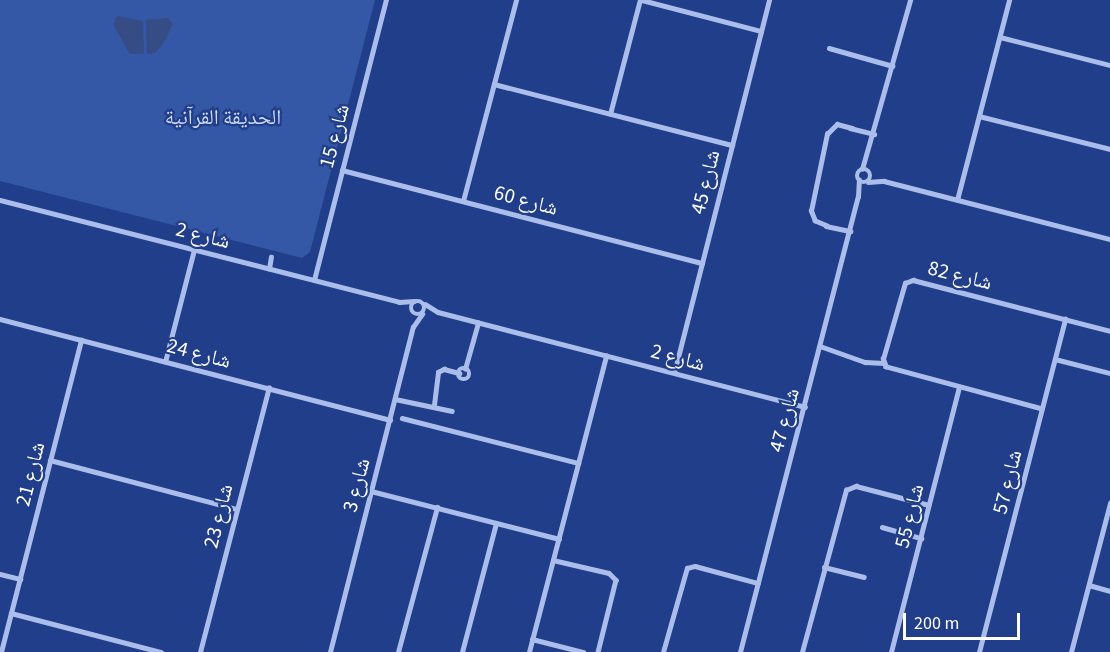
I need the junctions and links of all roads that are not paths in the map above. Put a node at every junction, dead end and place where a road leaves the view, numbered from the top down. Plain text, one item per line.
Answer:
1 (386, 0) edge
2 (516, 0) edge
3 (641, 0) edge
4 (770, 0) edge
5 (910, 0) edge
6 (1009, 0) edge
7 (761, 31) junction
8 (1000, 37) junction
9 (829, 48) dead end
10 (1110, 65) edge
11 (893, 66) junction
12 (494, 84) junction
13 (610, 114) junction
14 (979, 116) junction
15 (874, 134) junction
16 (732, 145) junction
17 (1110, 149) edge
18 (868, 156) junction
19 (862, 169) junction
20 (342, 170) junction
21 (871, 172) junction
22 (859, 180) junction
23 (884, 181) junction
24 (867, 182) junction
25 (858, 197) junction
26 (0, 200) edge
27 (957, 200) junction
28 (463, 201) junction
29 (99, 216) dead end
30 (97, 224) junction
31 (850, 231) junction
32 (1110, 239) edge
33 (194, 250) junction
34 (271, 257) dead end
35 (702, 263) junction
36 (268, 268) junction
37 (314, 280) junction
38 (414, 301) junction
39 (399, 302) junction
40 (425, 304) junction
41 (411, 311) junction
42 (438, 312) junction
43 (423, 314) junction
44 (0, 319) edge
45 (1065, 319) junction
46 (478, 322) junction
47 (413, 327) junction
48 (1110, 331) edge
49 (81, 340) junction
50 (820, 346) junction
51 (606, 356) junction
52 (1055, 359) junction
53 (165, 362) junction
54 (884, 363) junction
55 (465, 369) junction
56 (459, 373) junction
57 (674, 373) junction
58 (1110, 373) edge
59 (269, 388) junction
60 (960, 388) junction
61 (395, 399) junction
62 (434, 405) junction
63 (804, 407) junction
64 (1042, 408) junction
65 (452, 411) dead end
66 (402, 418) dead end
67 (390, 420) junction
68 (50, 460) junction
69 (578, 463) junction
70 (371, 491) junction
71 (1110, 503) edge
72 (929, 505) junction
73 (437, 507) junction
74 (237, 509) junction
75 (496, 523) junction
76 (882, 527) dead end
77 (559, 538) junction
78 (921, 538) junction
79 (553, 560) junction
80 (824, 567) junction
81 (0, 574) edge
82 (864, 577) dead end
83 (20, 579) junction
84 (758, 584) junction
85 (1089, 585) junction
86 (1110, 591) edge
87 (11, 613) junction
88 (532, 639) junction
89 (1, 652) edge
90 (161, 652) edge
91 (200, 652) edge
92 (330, 652) edge
93 (398, 652) edge
94 (462, 652) edge
95 (529, 652) edge
96 (583, 652) edge
97 (598, 652) edge
98 (663, 652) edge
99 (740, 652) edge
100 (802, 652) edge
101 (891, 652) edge
102 (979, 652) edge
103 (1071, 652) edge

1 - 20 street, شارع 15
2 - 12 street
3 - 7 street
3 - 13 street
4 - 7 street, شارع 45
5 - 11 street
6 - 8 street
7 - 16 street, شارع 45
8 - 10 street
8 - 14 street
9 - 11 street
11 - 15 street
12 - 13 street
12 - 28 street
13 - 16 street
14 - 17 street
14 - 27 street
15 - 18 street
15 - 31 street
16 - 35 street, شارع 45
18 - 19 street
18 - 21 street
19 - 21 street
19 - 22 street, شارع 47
20 - 28 street, شارع 60
20 - 37 street, شارع 15
21 - 23 street
21 - 24 street, شارع 47
22 - 24 street
22 - 25 street, شارع 47
23 - 24 street
23 - 27 street
24 - 25 street, شارع 47
25 - 31 street, شارع 47
26 - 30 street, شارع 2
27 - 32 street
28 - 35 street, شارع 60
29 - 30 street
30 - 33 street, شارع 2
31 - 50 street, شارع 47
33 - 36 street, شارع 2
33 - 53 street
34 - 36 street
35 - 57 street, شارع 45
36 - 37 street, شارع 2
37 - 39 street, شارع 2
38 - 39 street, شارع 2
38 - 40 street, شارع 2
38 - 41 street
39 - 41 street, شارع 2
40 - 42 street, شارع 2
40 - 43 street
41 - 43 street, شارع 2
41 - 47 street, شارع 3
42 - 43 street, شارع 2
42 - 46 street, شارع 2
43 - 47 street, شارع 3
44 - 49 street, شارع 24
45 - 48 street, شارع 82
45 - 52 street, شارع 57
45 - 54 street, شارع 82
46 - 51 street, شارع 2
46 - 55 street
47 - 61 street, شارع 3
49 - 53 street, شارع 24
49 - 68 street, شارع 21
50 - 54 street
50 - 63 street, شارع 47
51 - 57 street, شارع 2
51 - 69 street
52 - 58 street
52 - 64 street, شارع 57
53 - 59 street, شارع 24
54 - 60 street
55 - 56 street
55 - 56 street
56 - 62 street
57 - 63 street, شارع 2
59 - 67 street, شارع 24
59 - 74 street, شارع 23
60 - 64 street
60 - 72 street, شارع 55
61 - 62 street
61 - 67 street, شارع 3
62 - 65 street
63 - 84 street, شارع 47
64 - 102 street, شارع 57
66 - 69 street
67 - 70 street, شارع 3
68 - 74 street
68 - 83 street, شارع 21
69 - 77 street
70 - 73 street
70 - 92 street, شارع 3
71 - 85 street
72 - 78 street, شارع 55
72 - 80 street
73 - 75 street
73 - 93 street
74 - 91 street, شارع 23
75 - 77 street
75 - 94 street
76 - 78 street
77 - 79 street
78 - 101 street, شارع 55
79 - 88 street
79 - 97 street
80 - 82 street
80 - 100 street
81 - 83 street
83 - 87 street, شارع 21
84 - 98 street
84 - 99 street, شارع 47
85 - 86 street
85 - 103 street
87 - 89 street, شارع 21
87 - 90 street
88 - 95 street
88 - 96 street

